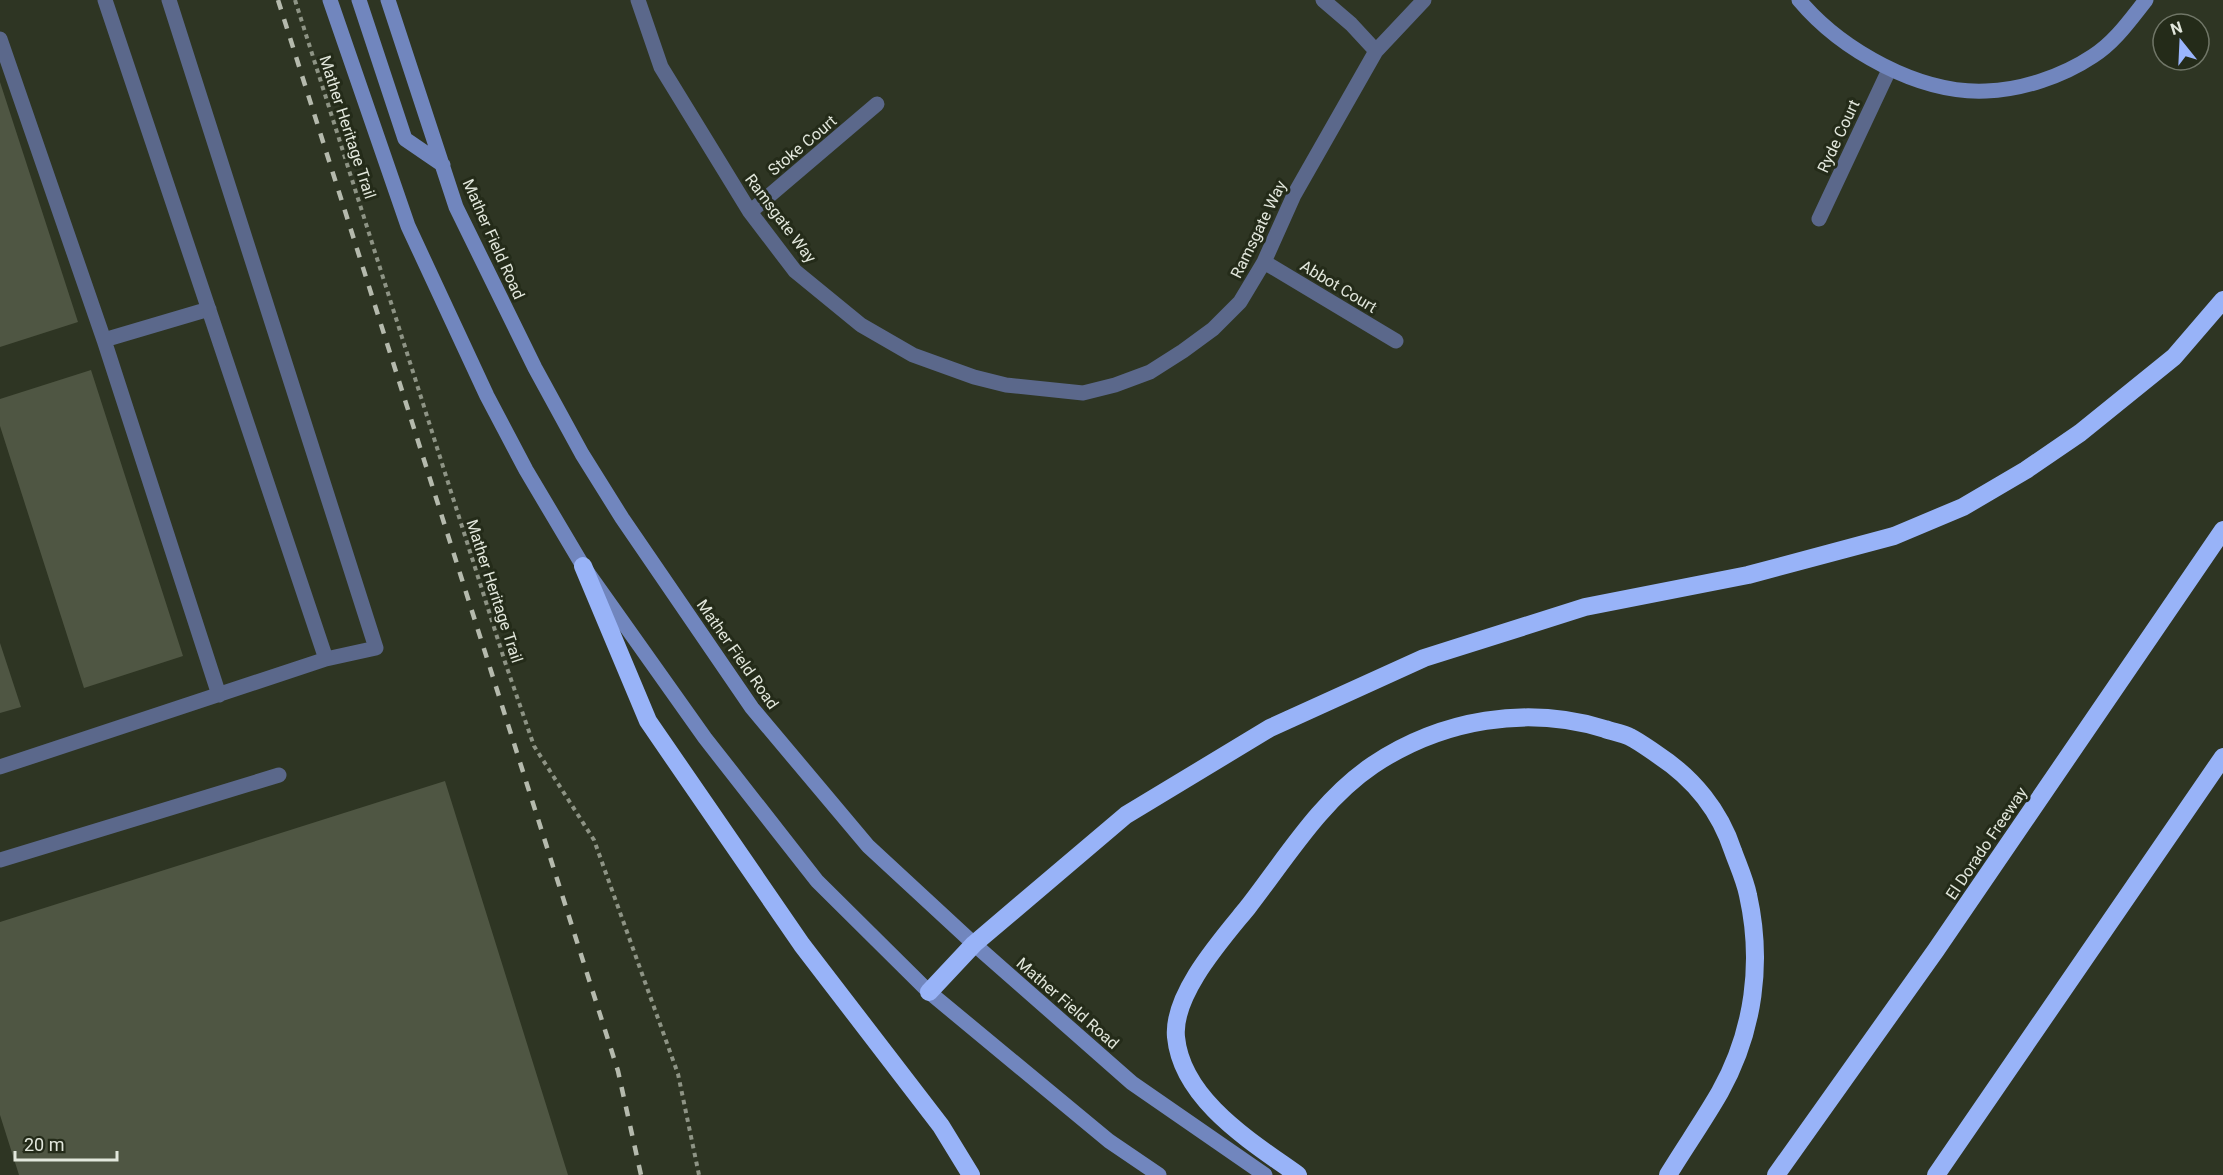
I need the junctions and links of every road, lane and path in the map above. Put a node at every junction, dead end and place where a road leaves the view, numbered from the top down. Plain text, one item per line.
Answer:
1 (105, 0) edge
2 (169, 0) edge
3 (295, 0) edge
4 (330, 0) edge
5 (359, 0) edge
6 (388, 0) edge
7 (638, 0) edge
8 (1323, 0) edge
9 (1424, 0) edge
10 (1799, 0) edge
11 (2146, 0) edge
12 (0, 39) edge
13 (1376, 51) junction
14 (1889, 70) junction
15 (877, 104) dead end
16 (443, 165) junction
17 (750, 212) junction
18 (1819, 219) dead end
19 (1264, 262) junction
20 (2223, 300) edge
21 (209, 309) junction
22 (104, 340) junction
23 (1396, 341) dead end
24 (2223, 530) edge
25 (583, 566) junction
26 (326, 659) junction
27 (219, 695) junction
28 (2223, 757) edge
29 (0, 766) edge
30 (279, 775) dead end
31 (0, 860) edge
32 (974, 944) junction
33 (929, 992) junction
34 (699, 1175) edge
35 (971, 1175) edge
36 (1159, 1175) edge
37 (1264, 1175) edge
38 (1299, 1175) edge
39 (1668, 1175) edge
40 (1776, 1175) edge
41 (1936, 1175) edge

1 - 21 street
2 - 26 street
3 - 34 path, Mather Heritage Trail
4 - 25 main road
5 - 16 main road
6 - 16 main road, Mather Field Road
7 - 17 street, Ramsgate Way
8 - 13 street
9 - 13 street, Ramsgate Way
10 - 14 main road
11 - 14 main road
12 - 22 street
13 - 19 street, Ramsgate Way
14 - 18 street, Ryde Court
15 - 17 street, Stoke Court
16 - 32 main road, Mather Field Road
17 - 19 street, Ramsgate Way
19 - 23 street, Abbot Court
20 - 32 highway
21 - 22 street
21 - 26 street
22 - 27 street
24 - 40 highway, El Dorado Freeway
25 - 33 main road
25 - 35 highway
26 - 27 street
27 - 29 street
28 - 41 highway
30 - 31 street
32 - 33 highway
32 - 37 main road, Mather Field Road
33 - 36 main road
38 - 39 highway

